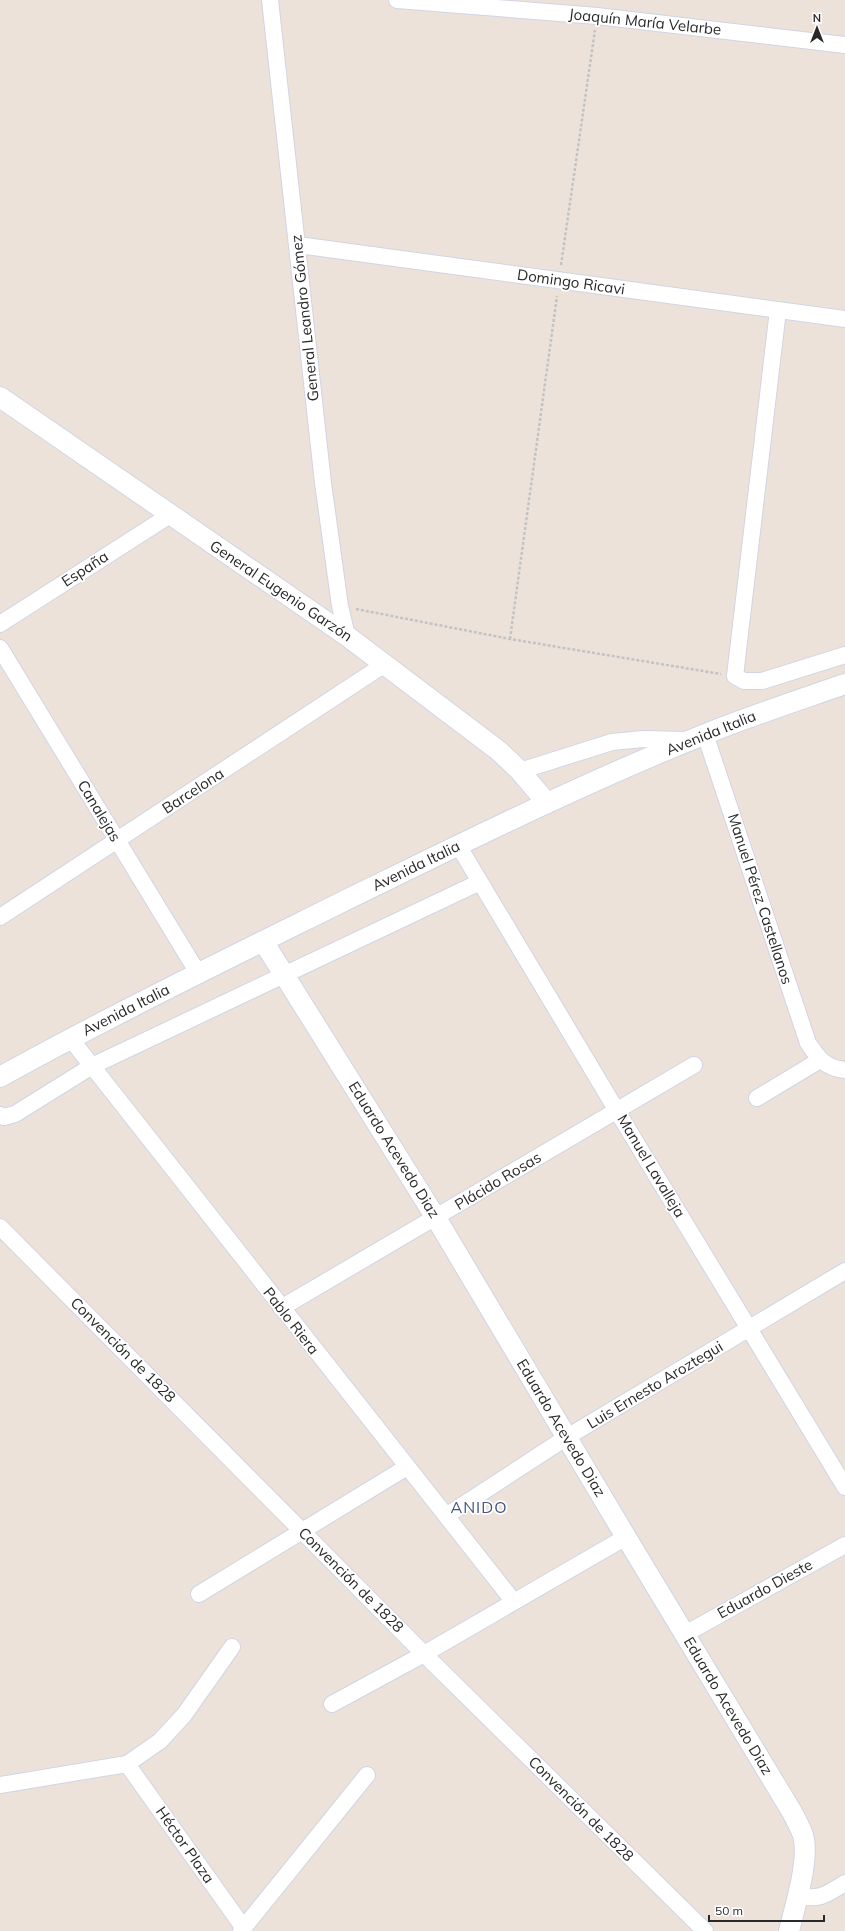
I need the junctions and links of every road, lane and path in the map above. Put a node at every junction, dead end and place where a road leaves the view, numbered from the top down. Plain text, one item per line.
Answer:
1 (270, 0) edge
2 (397, 0) edge
3 (597, 16) junction
4 (845, 45) edge
5 (298, 245) junction
6 (559, 280) junction
7 (778, 310) junction
8 (845, 319) edge
9 (0, 397) edge
10 (170, 515) junction
11 (340, 606) junction
12 (0, 624) edge
13 (346, 636) junction
14 (510, 639) junction
15 (0, 648) edge
16 (845, 655) edge
17 (385, 664) junction
18 (735, 676) junction
19 (845, 684) edge
20 (698, 737) junction
21 (520, 771) junction
22 (548, 803) junction
23 (117, 841) junction
24 (458, 845) junction
25 (480, 882) junction
26 (0, 917) edge
27 (263, 941) junction
28 (198, 973) junction
29 (284, 976) junction
30 (70, 1038) junction
31 (820, 1060) junction
32 (694, 1065) dead end
33 (92, 1066) junction
34 (845, 1070) edge
35 (0, 1077) edge
36 (757, 1098) dead end
37 (617, 1111) junction
38 (0, 1115) edge
39 (436, 1218) junction
40 (0, 1227) edge
41 (845, 1271) edge
42 (281, 1308) junction
43 (749, 1329) junction
44 (567, 1437) junction
45 (407, 1467) junction
46 (845, 1487) edge
47 (446, 1516) junction
48 (302, 1531) junction
49 (626, 1537) junction
50 (845, 1545) edge
51 (199, 1594) dead end
52 (514, 1602) junction
53 (685, 1634) junction
54 (232, 1648) dead end
55 (424, 1654) junction
56 (332, 1704) dead end
57 (127, 1764) junction
58 (367, 1775) dead end
59 (0, 1785) edge
60 (845, 1883) edge
61 (797, 1896) junction
62 (242, 1929) edge
63 (705, 1931) edge
64 (790, 1931) edge

1 - 5 street, General Leandro Gómez
2 - 3 street, Joaquín María Velarbe
3 - 4 street, Joaquín María Velarbe
3 - 6 path
5 - 6 street, Domingo Ricavi
5 - 11 street, General Leandro Gómez
6 - 7 street, Domingo Ricavi
6 - 14 path
7 - 8 street, Domingo Ricavi
7 - 18 street
9 - 10 street, General Eugenio Garzón
10 - 12 street, España
10 - 13 street, General Eugenio Garzón
11 - 13 street, General Leandro Gómez
11 - 14 path
13 - 17 street, General Eugenio Garzón
14 - 18 path
15 - 23 street, Canalejas
16 - 18 street
17 - 21 street, General Eugenio Garzón
17 - 23 street, Barcelona
19 - 20 street, Avenida Italia
20 - 21 street
20 - 22 street, Avenida Italia
20 - 31 street, Manuel Pérez Castellanos
21 - 22 street, General Eugenio Garzón
22 - 24 street, Avenida Italia
23 - 26 street, Barcelona
23 - 28 street, Canalejas
24 - 25 street, Manuel Lavalleja
24 - 27 street, Avenida Italia
25 - 29 street
25 - 37 street, Manuel Lavalleja
27 - 28 street, Avenida Italia
27 - 29 street, Eduardo Acevedo Diaz
28 - 30 street, Avenida Italia
29 - 33 street
29 - 39 street, Eduardo Acevedo Diaz
30 - 33 street, Pablo Riera
30 - 35 street, Avenida Italia
31 - 34 street
31 - 36 street
32 - 37 street, Plácido Rosas
33 - 38 street
33 - 42 street, Pablo Riera
37 - 39 street, Plácido Rosas
37 - 43 street, Manuel Lavalleja
39 - 42 street, Plácido Rosas
39 - 44 street, Eduardo Acevedo Diaz
40 - 48 street, Convención de 1828
41 - 43 street, Luis Ernesto Aroztegui
42 - 45 street, Pablo Riera
43 - 44 street, Luis Ernesto Aroztegui
43 - 46 street, Manuel Lavalleja
44 - 47 street, Luis Ernesto Aroztegui
44 - 49 street, Eduardo Acevedo Diaz
45 - 47 street, Pablo Riera
45 - 48 street
47 - 52 street, Pablo Riera
48 - 51 street
48 - 55 street, Convención de 1828
49 - 52 street
49 - 53 street, Eduardo Acevedo Diaz
50 - 53 street, Eduardo Dieste
52 - 55 street
53 - 61 street, Eduardo Acevedo Diaz
54 - 57 street
55 - 56 street
55 - 63 street, Convención de 1828
57 - 59 street
57 - 62 street, Héctor Plaza
58 - 62 street, Héctor Plaza
60 - 61 street
61 - 64 street, Eduardo Acevedo Diaz

